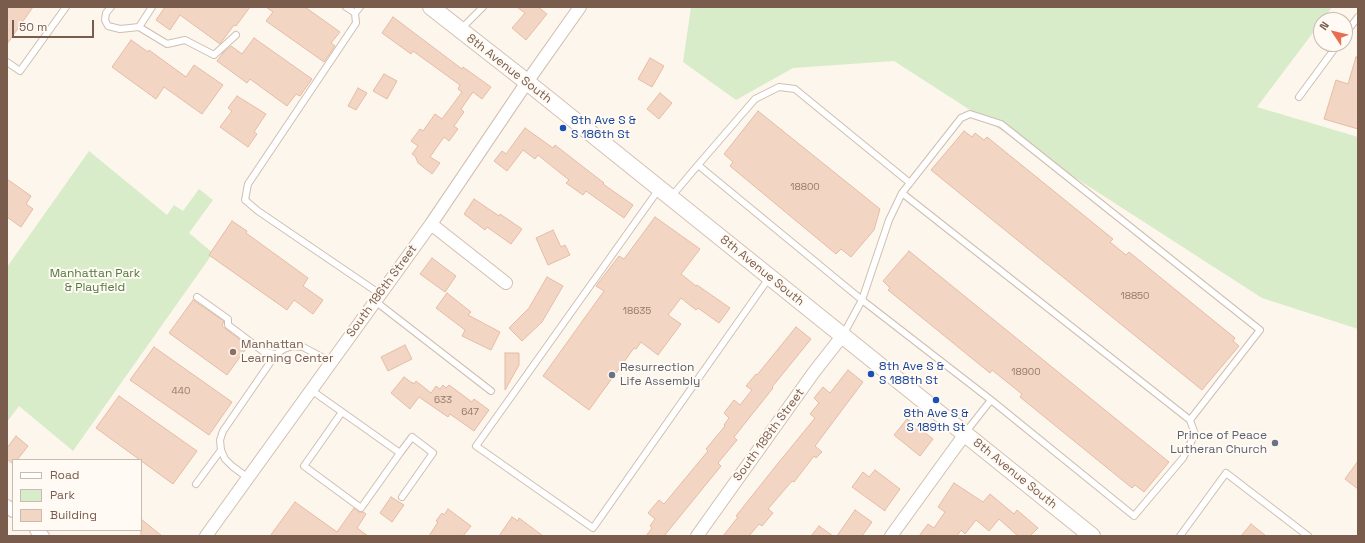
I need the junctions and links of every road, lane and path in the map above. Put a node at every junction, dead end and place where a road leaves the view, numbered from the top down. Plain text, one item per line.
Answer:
1 (66, 7) edge
2 (111, 7) edge
3 (152, 7) edge
4 (346, 7) edge
5 (360, 7) edge
6 (431, 7) edge
7 (483, 7) edge
8 (579, 7) edge
9 (355, 13) junction
10 (139, 27) junction
11 (460, 30) junction
12 (236, 36) dead end
13 (1332, 52) edge
14 (7, 62) edge
15 (527, 82) junction
16 (1299, 97) dead end
17 (698, 165) junction
18 (910, 183) junction
19 (665, 193) junction
20 (902, 193) junction
21 (431, 224) junction
22 (770, 277) junction
23 (506, 283) dead end
24 (197, 297) dead end
25 (378, 297) junction
26 (862, 300) junction
27 (843, 335) junction
28 (276, 354) junction
29 (331, 362) junction
30 (311, 390) junction
31 (491, 391) dead end
32 (991, 400) junction
33 (342, 412) junction
34 (1190, 420) junction
35 (965, 434) junction
36 (221, 450) junction
37 (400, 453) junction
38 (248, 478) junction
39 (196, 484) dead end
40 (402, 497) dead end
41 (206, 536) edge
42 (697, 536) edge
43 (892, 536) edge
44 (1092, 536) edge
45 (1180, 536) edge
46 (1308, 536) edge

1 - 14 lane
2 - 10 lane
3 - 10 lane
4 - 9 lane
5 - 9 lane
6 - 11 street, 8th Avenue South
7 - 11 lane
8 - 15 street, South 186th Street
9 - 25 lane
10 - 12 lane
11 - 15 street, 8th Avenue South
13 - 16 lane
15 - 19 street, 8th Avenue South
15 - 21 street, South 186th Street
17 - 18 lane
17 - 19 lane
17 - 26 lane
18 - 20 lane
18 - 34 lane
19 - 22 street, 8th Avenue South
19 - 22 lane
20 - 26 lane
20 - 34 lane
21 - 23 street
21 - 25 street, South 186th Street
22 - 27 street, 8th Avenue South
24 - 28 lane
25 - 29 street, South 186th Street
25 - 31 lane
26 - 27 lane
26 - 32 lane
27 - 35 street, 8th Avenue South
27 - 42 street, South 188th Street
28 - 29 lane
28 - 36 lane
29 - 30 street, South 186th Street
30 - 33 lane
30 - 38 street, South 186th Street
32 - 34 lane
32 - 35 lane
33 - 37 lane
33 - 37 lane
35 - 43 street
35 - 44 street, 8th Avenue South
36 - 38 lane
36 - 39 lane
37 - 40 lane
38 - 41 street, South 186th Street
45 - 46 lane

